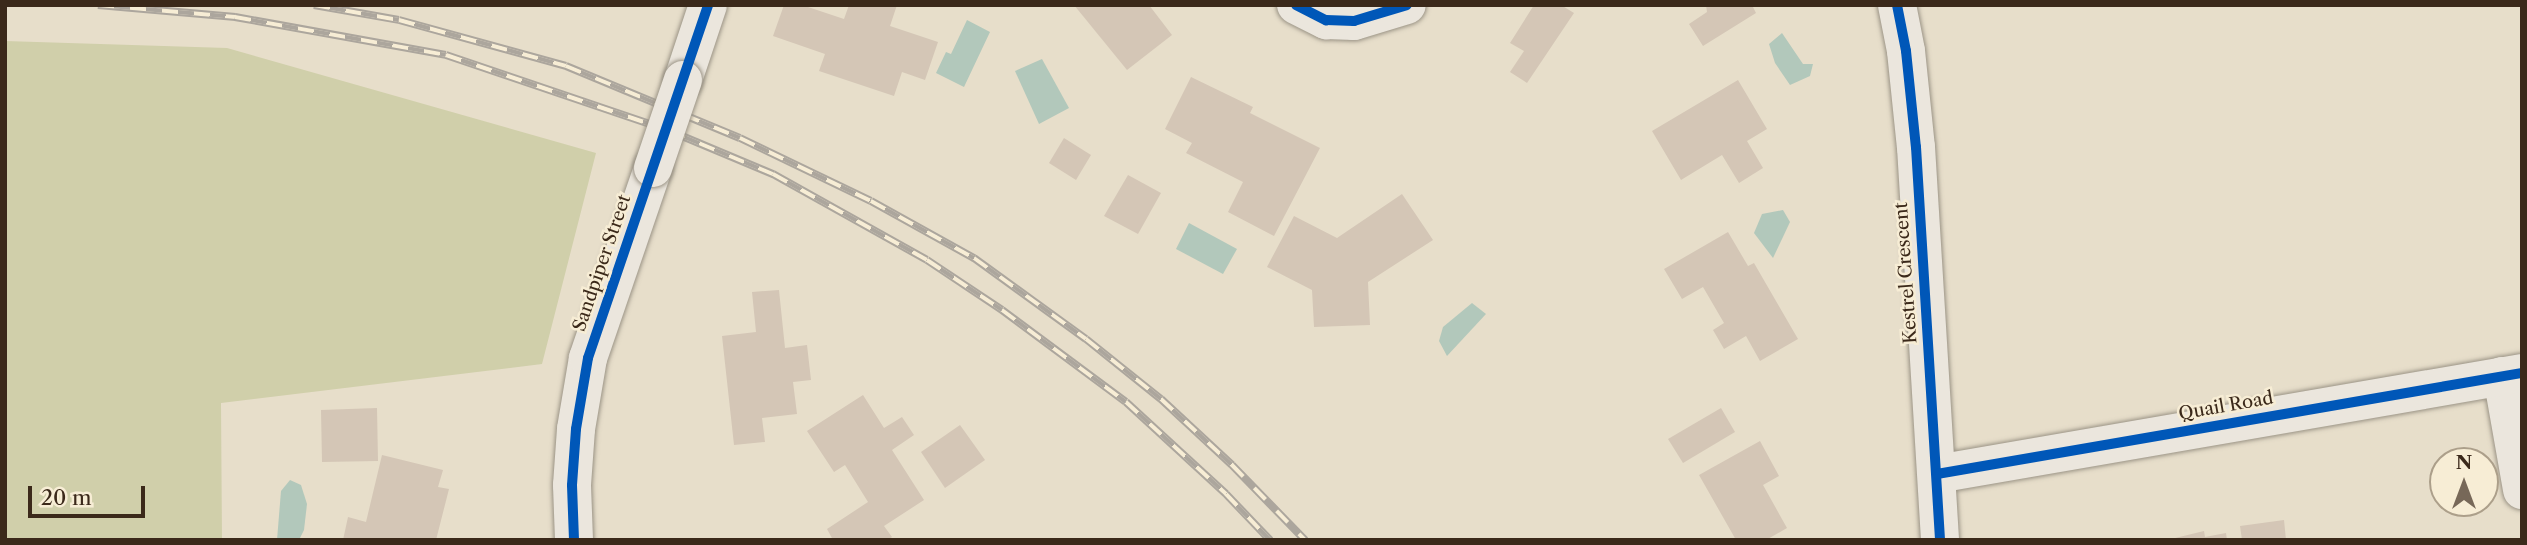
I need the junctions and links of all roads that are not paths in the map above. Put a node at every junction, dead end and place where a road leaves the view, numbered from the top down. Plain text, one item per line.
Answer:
1 (708, 5) edge
2 (1296, 5) edge
3 (1407, 5) edge
4 (1897, 5) edge
5 (2512, 375) edge
6 (1937, 474) junction
7 (2522, 491) edge
8 (574, 540) edge
9 (1940, 540) edge

1 - 8 street, Sandpiper Street, bridge
2 - 3 street
4 - 6 street, Kestrel Crescent
5 - 6 street, Quail Road
5 - 7 street
6 - 9 street, Kestrel Crescent

